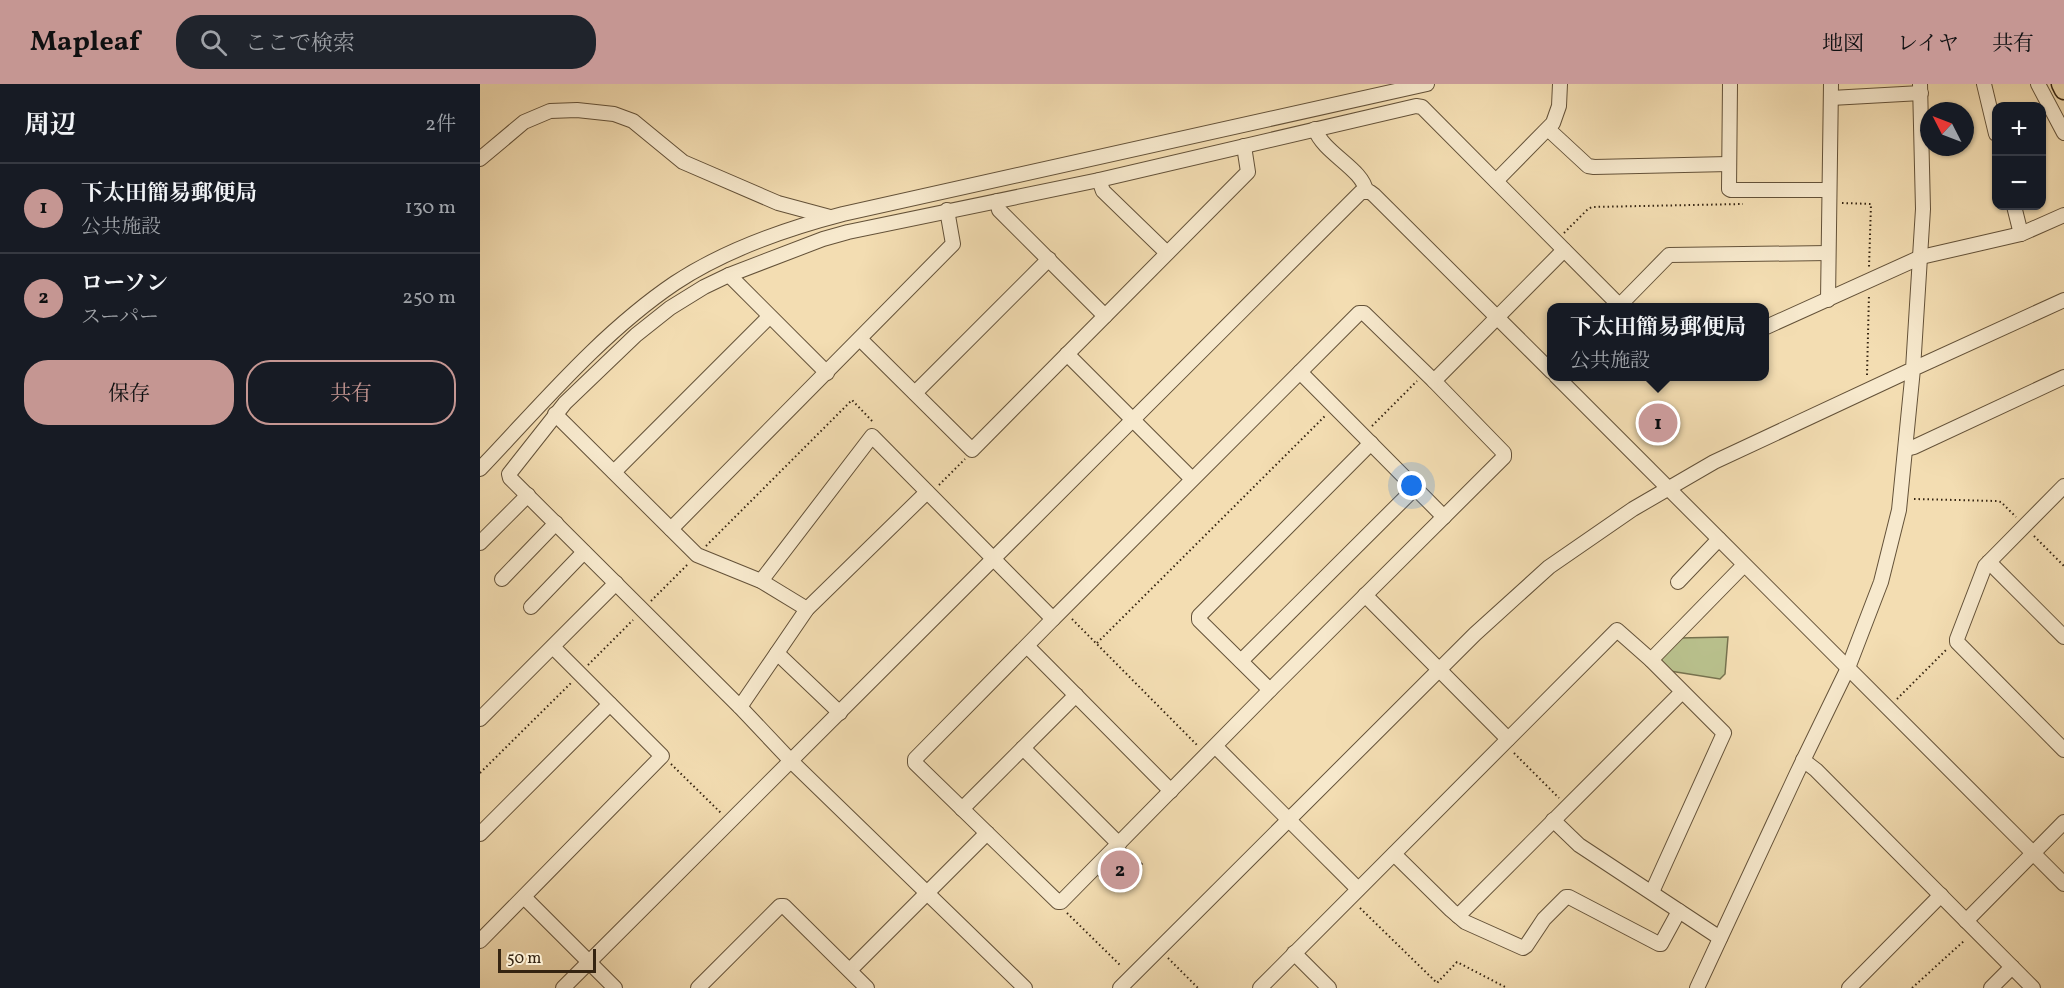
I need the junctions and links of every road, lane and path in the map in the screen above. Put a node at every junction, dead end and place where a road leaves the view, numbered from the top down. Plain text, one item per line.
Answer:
1 (1427, 84) edge
2 (1560, 84) edge
3 (1730, 84) edge
4 (1984, 84) edge
5 (2038, 84) edge
6 (2061, 84) edge
7 (1920, 89) edge
8 (2064, 90) edge
9 (1831, 91) edge
10 (1992, 117) edge
11 (1315, 129) junction
12 (1548, 129) junction
13 (2064, 133) edge
14 (1244, 146) junction
15 (480, 159) edge
16 (1729, 164) junction
17 (1099, 180) junction
18 (1496, 181) junction
19 (1366, 191) junction
20 (1828, 196) junction
21 (997, 201) junction
22 (1746, 204) dead end
23 (947, 210) junction
24 (2015, 210) edge
25 (2064, 215) edge
26 (830, 217) junction
27 (2021, 234) junction
28 (1560, 246) junction
29 (1167, 253) junction
30 (1828, 253) junction
31 (1921, 258) junction
32 (1049, 259) junction
33 (729, 275) junction
34 (1869, 281) junction
35 (1828, 300) junction
36 (2064, 300) edge
37 (1618, 303) edge
38 (1624, 303) edge
39 (1105, 316) junction
40 (770, 317) junction
41 (1497, 318) junction
42 (1769, 326) edge
43 (860, 339) junction
44 (1067, 354) junction
45 (1547, 368) edge
46 (1913, 369) junction
47 (1300, 372) junction
48 (826, 373) junction
49 (1867, 376) dead end
50 (2064, 377) edge
51 (1434, 381) junction
52 (1561, 381) edge
53 (915, 393) junction
54 (555, 414) junction
55 (1326, 414) dead end
56 (1132, 419) junction
57 (875, 424) dead end
58 (1371, 443) junction
59 (1906, 449) junction
60 (972, 450) junction
61 (480, 469) edge
62 (614, 472) junction
63 (1192, 479) junction
64 (1415, 488) junction
65 (1667, 488) junction
66 (933, 489) junction
67 (2063, 490) edge
68 (528, 495) junction
69 (1911, 499) dead end
70 (1444, 517) junction
71 (556, 523) junction
72 (2025, 526) junction
73 (671, 529) junction
74 (1719, 539) junction
75 (480, 543) edge
76 (584, 552) junction
77 (698, 555) junction
78 (994, 559) junction
79 (1989, 562) junction
80 (1744, 565) junction
81 (2064, 566) edge
82 (502, 579) dead end
83 (761, 581) junction
84 (1678, 582) dead end
85 (616, 583) junction
86 (1365, 595) junction
87 (531, 607) dead end
88 (643, 609) junction
89 (807, 609) junction
90 (1058, 614) junction
91 (2064, 637) edge
92 (1957, 641) junction
93 (1096, 643) junction
94 (1026, 646) junction
95 (553, 647) junction
96 (777, 653) junction
97 (1651, 660) junction
98 (1241, 661) junction
99 (1848, 668) junction
100 (1440, 669) junction
101 (580, 673) junction
102 (1270, 690) junction
103 (1682, 692) junction
104 (1076, 695) junction
105 (1896, 700) dead end
106 (610, 704) junction
107 (740, 706) junction
108 (840, 712) junction
109 (480, 719) edge
110 (1506, 740) junction
111 (1023, 748) junction
112 (2064, 748) edge
113 (1211, 751) junction
114 (662, 756) junction
115 (1803, 760) junction
116 (791, 761) junction
117 (480, 773) edge
118 (1171, 791) junction
119 (1567, 806) junction
120 (963, 809) junction
121 (1288, 820) junction
122 (1553, 820) junction
123 (730, 822) junction
124 (2064, 822) edge
125 (987, 833) junction
126 (480, 834) edge
127 (1119, 844) junction
128 (2033, 853) junction
129 (1394, 854) junction
130 (2064, 884) edge
131 (1652, 892) junction
132 (927, 893) junction
133 (1354, 893) junction
134 (1941, 895) junction
135 (524, 897) junction
136 (1058, 902) junction
137 (1679, 910) junction
138 (1458, 916) junction
139 (1970, 925) junction
140 (1720, 938) junction
141 (480, 941) edge
142 (1294, 953) junction
143 (1168, 958) dead end
144 (589, 962) junction
145 (1120, 964) dead end
146 (2012, 967) junction
147 (850, 970) junction
148 (563, 988) edge
149 (615, 988) edge
150 (698, 988) edge
151 (867, 988) edge
152 (1025, 988) edge
153 (1119, 988) edge
154 (1198, 988) edge
155 (1260, 988) edge
156 (1329, 988) edge
157 (1507, 988) edge
158 (1697, 988) edge
159 (1849, 988) edge
160 (1912, 988) edge
161 (1991, 988) edge
162 (2033, 988) edge

1 - 26 street
2 - 12 street
3 - 16 street
4 - 10 street
5 - 13 street
6 - 8 main road
7 - 9 street
7 - 31 street
9 - 20 street
11 - 14 street
11 - 18 street
11 - 19 street
12 - 16 street
12 - 18 street
14 - 17 street
14 - 29 street
15 - 26 street
16 - 20 street
17 - 21 street
17 - 29 street
18 - 28 street
19 - 41 street
19 - 56 street
20 - 30 street
20 - 34 path
21 - 23 street
21 - 32 street
22 - 28 path
23 - 33 street
23 - 43 street
24 - 27 street
25 - 27 street
26 - 61 street
27 - 31 street
28 - 37 street
28 - 41 street
29 - 39 street
30 - 35 street
30 - 38 street
31 - 34 street
31 - 46 street
32 - 39 street
32 - 53 street
33 - 40 street
33 - 54 street
34 - 35 street
34 - 49 path
35 - 42 street
36 - 46 street
39 - 44 street
40 - 48 street
40 - 62 street
41 - 45 street
41 - 51 street
43 - 48 street
43 - 53 street
44 - 56 street
44 - 60 street
46 - 59 street
46 - 65 street
47 - 51 street
47 - 58 street
47 - 63 street
48 - 73 street
50 - 59 street
51 - 70 street
52 - 65 street
53 - 60 street
54 - 62 street
54 - 68 street
55 - 93 path
56 - 63 street
56 - 78 street
57 - 77 path
58 - 64 street
58 - 98 street
59 - 99 street
60 - 66 path
62 - 73 street
63 - 90 street
64 - 70 street
64 - 98 street
65 - 74 street
65 - 100 street
66 - 78 street
66 - 83 street
66 - 89 street
67 - 72 street
68 - 71 street
68 - 75 street
69 - 72 path
70 - 86 street
71 - 76 street
71 - 82 street
72 - 79 street
72 - 81 path
73 - 77 street
74 - 80 street
74 - 84 street
76 - 85 street
76 - 87 street
77 - 83 street
77 - 88 path
78 - 90 street
78 - 108 street
79 - 91 street
79 - 92 street
80 - 97 street
80 - 99 street
83 - 89 street
85 - 88 street
85 - 95 street
86 - 100 street
86 - 102 street
88 - 101 path
88 - 107 street
89 - 96 street
90 - 93 path
90 - 94 street
92 - 105 path
92 - 112 street
93 - 113 path
94 - 104 street
94 - 120 street
95 - 101 street
95 - 109 street
96 - 107 street
96 - 108 street
97 - 103 street
97 - 110 street
98 - 102 street
99 - 115 street
99 - 128 street
100 - 110 street
100 - 121 street
101 - 106 street
101 - 117 path
102 - 113 street
103 - 119 street
103 - 131 street
104 - 111 street
104 - 118 street
106 - 114 street
106 - 126 street
107 - 116 street
108 - 116 street
110 - 119 path
110 - 129 street
111 - 120 street
111 - 127 street
113 - 118 street
113 - 121 street
114 - 123 path
114 - 135 street
115 - 134 street
115 - 140 street
116 - 123 street
116 - 132 street
118 - 127 street
119 - 122 street
120 - 125 street
121 - 133 street
121 - 153 street
122 - 131 street
122 - 138 street
123 - 144 street
124 - 128 street
125 - 132 street
125 - 136 street
127 - 136 street
128 - 130 street
128 - 139 street
129 - 133 street
129 - 138 street
131 - 137 street
132 - 147 street
132 - 152 street
133 - 142 street
133 - 157 path
134 - 139 street
134 - 159 street
135 - 141 street
135 - 144 street
136 - 145 path
137 - 138 street
137 - 140 street
139 - 146 street
139 - 160 path
140 - 158 street
142 - 155 street
142 - 156 street
143 - 154 path
144 - 148 street
144 - 149 street
146 - 161 street
146 - 162 street
147 - 150 street
147 - 151 street

